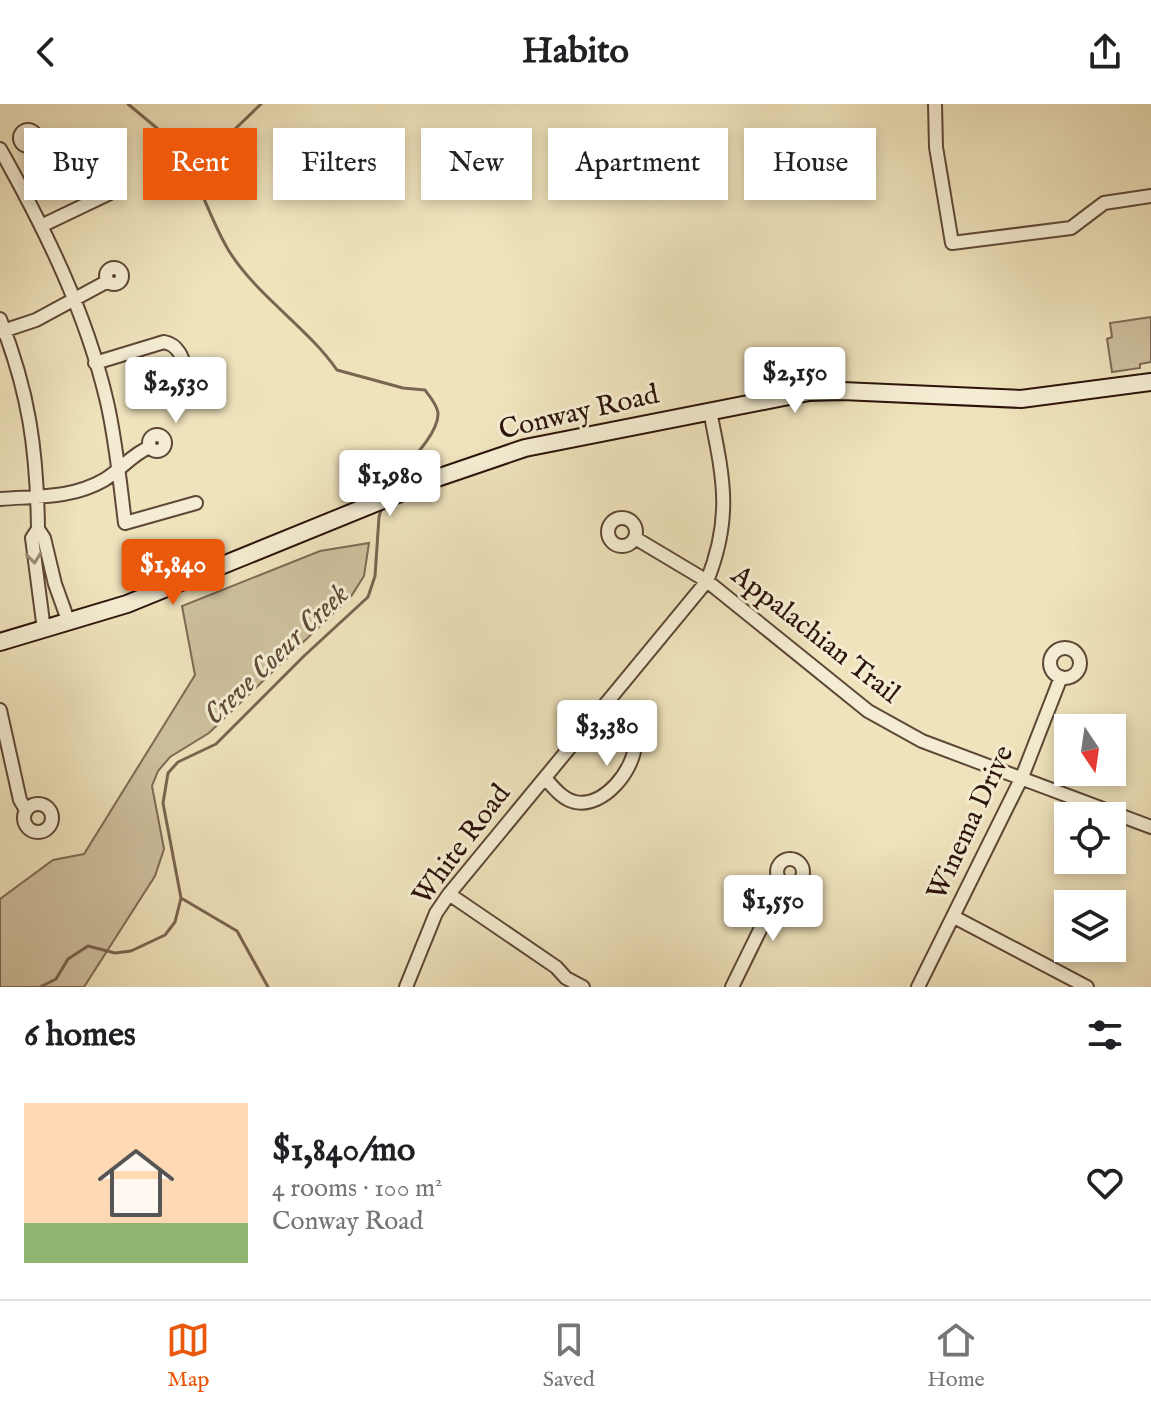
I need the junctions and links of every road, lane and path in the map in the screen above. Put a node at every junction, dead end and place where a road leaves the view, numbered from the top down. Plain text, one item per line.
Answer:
1 (935, 104) edge
2 (20, 140) dead end
3 (0, 148) edge
4 (1151, 196) edge
5 (95, 200) edge
6 (41, 226) junction
7 (108, 281) dead end
8 (75, 299) junction
9 (2, 327) edge
10 (95, 363) junction
11 (187, 374) dead end
12 (1151, 382) edge
13 (710, 411) junction
14 (150, 447) dead end
15 (118, 470) junction
16 (37, 498) junction
17 (0, 499) edge
18 (196, 503) dead end
19 (38, 529) junction
20 (635, 538) dead end
21 (707, 581) junction
22 (69, 623) junction
23 (44, 630) junction
24 (0, 642) edge
25 (1061, 677) dead end
26 (605, 706) junction
27 (0, 710) edge
28 (1022, 777) junction
29 (545, 778) junction
30 (26, 810) dead end
31 (1151, 827) edge
32 (783, 883) dead end
33 (449, 894) junction
34 (954, 917) junction
35 (565, 983) edge
36 (406, 987) edge
37 (583, 987) edge
38 (732, 987) edge
39 (918, 987) edge
40 (1087, 987) edge

1 - 4 street
2 - 3 street
3 - 6 street
5 - 6 street
6 - 8 street
7 - 8 street
8 - 9 street
8 - 10 street
9 - 16 street
10 - 11 street
10 - 15 street
12 - 13 street, Conway Road
13 - 21 street, White Road
13 - 22 street, Conway Road
14 - 15 street
15 - 16 street
15 - 18 street
16 - 17 street
16 - 19 street
19 - 22 street
19 -> 23 street
20 - 21 street, Appalachian Trail
21 - 26 street, White Road
21 - 28 street, Appalachian Trail
22 - 23 street, Conway Road
23 - 24 street, Conway Road
25 - 28 street, Winema Drive
26 - 29 street, White Road
26 - 29 street
27 - 30 street
28 - 31 street, Appalachian Trail
28 - 34 street, Winema Drive
29 - 33 street, White Road
32 - 38 street
33 - 35 street
33 - 36 street, White Road
34 - 39 street, Winema Drive
34 - 40 street
35 - 37 street

